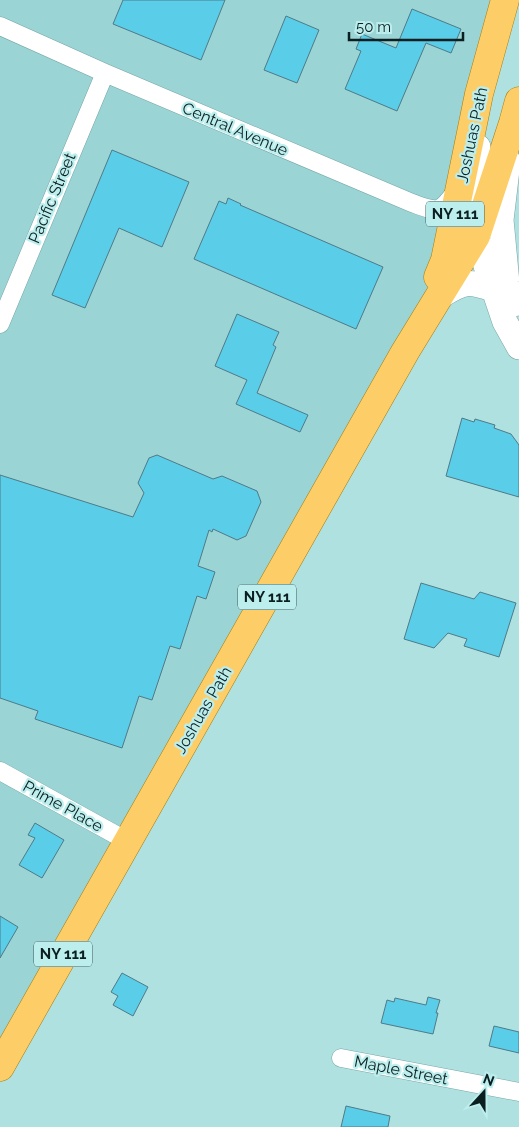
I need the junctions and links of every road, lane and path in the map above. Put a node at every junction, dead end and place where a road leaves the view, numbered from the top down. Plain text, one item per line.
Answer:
1 (505, 0) edge
2 (0, 26) edge
3 (105, 73) junction
4 (516, 112) edge
5 (462, 182) junction
6 (476, 236) junction
7 (493, 288) junction
8 (440, 296) junction
9 (519, 321) edge
10 (0, 324) edge
11 (519, 347) edge
12 (406, 352) junction
13 (0, 770) edge
14 (127, 841) junction
15 (341, 1058) dead end
16 (0, 1067) edge
17 (519, 1092) edge

1 - 5 main road, Joshuas Path / NY 111
1 - 6 main road
2 - 3 street, Central Avenue
3 - 5 street, Central Avenue
3 - 10 street, Pacific Street
4 - 6 main road, Joshuas Path / NY 111
4 - 9 main road
5 - 12 main road, Joshuas Path / NY 111
6 - 7 main road
6 - 8 main road, Joshuas Path / NY 111
7 - 8 main road
7 - 11 main road
8 - 12 main road, Joshuas Path / NY 111
12 - 14 main road, Joshuas Path / NY 111
13 - 14 street, Prime Place
14 - 16 main road, Joshuas Path / NY 111
15 - 17 street, Maple Street

